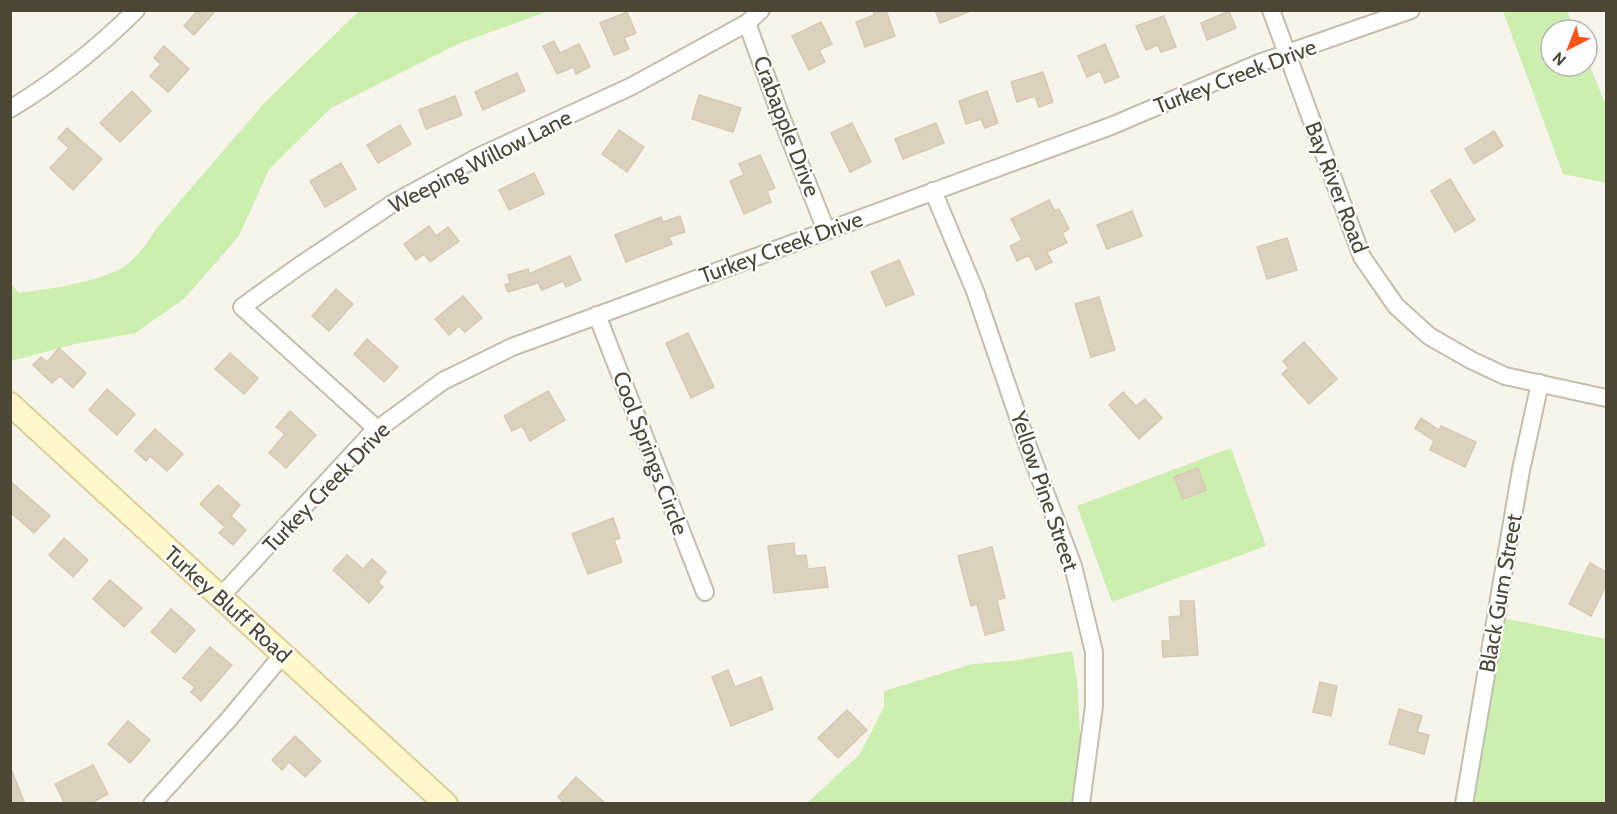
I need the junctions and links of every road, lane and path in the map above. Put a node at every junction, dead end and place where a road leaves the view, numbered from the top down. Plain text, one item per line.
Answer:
1 (136, 10) edge
2 (761, 10) edge
3 (1271, 10) edge
4 (1412, 10) edge
5 (747, 23) junction
6 (1287, 54) junction
7 (10, 109) edge
8 (933, 191) junction
9 (826, 230) junction
10 (597, 315) junction
11 (1540, 383) junction
12 (1606, 398) edge
13 (10, 404) edge
14 (378, 430) junction
15 (705, 592) dead end
16 (221, 596) junction
17 (284, 653) junction
18 (152, 804) edge
19 (446, 804) edge
20 (1080, 804) edge
21 (1464, 804) edge

1 - 7 street
2 - 5 street, Weeping Willow Lane
3 - 6 street, Bay River Road
4 - 6 street, Turkey Creek Drive
5 - 9 street, Crabapple Drive
5 - 14 street, Weeping Willow Lane
6 - 8 street, Turkey Creek Drive
6 - 11 street, Bay River Road
8 - 9 street, Turkey Creek Drive
8 - 20 street, Yellow Pine Street
9 - 10 street, Turkey Creek Drive
10 - 14 street, Turkey Creek Drive
10 - 15 street, Cool Springs Circle
11 - 12 street, Bay River Road
11 - 21 street, Black Gum Street
13 - 16 street, Turkey Bluff Road
14 - 16 street, Turkey Creek Drive
16 - 17 street, Turkey Bluff Road
17 - 18 street
17 - 19 street, Turkey Bluff Road

